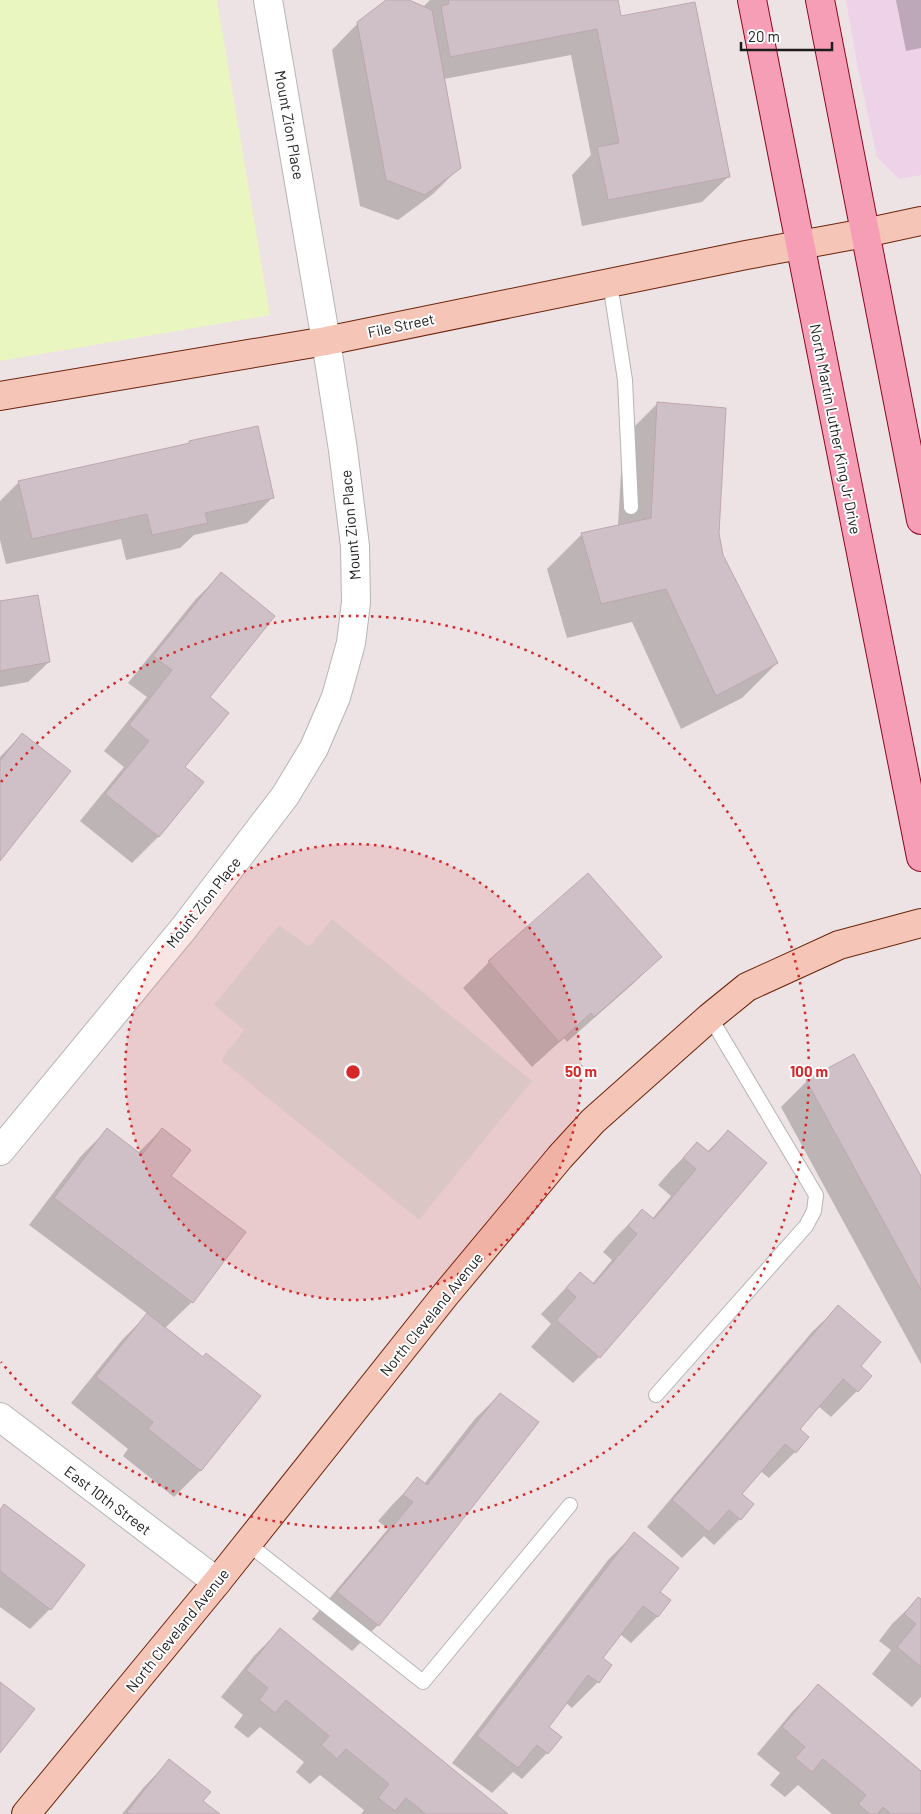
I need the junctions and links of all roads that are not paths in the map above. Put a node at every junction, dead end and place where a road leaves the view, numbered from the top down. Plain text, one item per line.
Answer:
1 (268, 0) edge
2 (752, 0) edge
3 (820, 0) edge
4 (921, 221) edge
5 (865, 233) junction
6 (800, 245) junction
7 (610, 282) junction
8 (326, 341) junction
9 (0, 396) edge
10 (630, 506) dead end
11 (921, 520) edge
12 (921, 857) edge
13 (921, 924) edge
14 (710, 1017) junction
15 (0, 1152) edge
16 (656, 1395) dead end
17 (0, 1417) edge
18 (570, 1505) dead end
19 (247, 1543) junction
20 (217, 1582) junction
21 (26, 1814) edge

1 - 8 street, Mount Zion Place
2 - 6 main road, North Martin Luther King Jr Drive
3 - 5 main road
4 - 5 street
5 - 6 street
5 - 11 main road
6 - 7 street, File Street
6 - 12 main road, North Martin Luther King Jr Drive
7 - 8 street, File Street
7 - 10 lane
8 - 9 street, File Street
8 - 15 street, Mount Zion Place
13 - 14 street, North Cleveland Avenue
14 - 16 lane
14 - 19 street, North Cleveland Avenue
17 - 20 street, East 10th Street
18 - 19 lane
19 - 20 street, North Cleveland Avenue
20 - 21 street, North Cleveland Avenue

